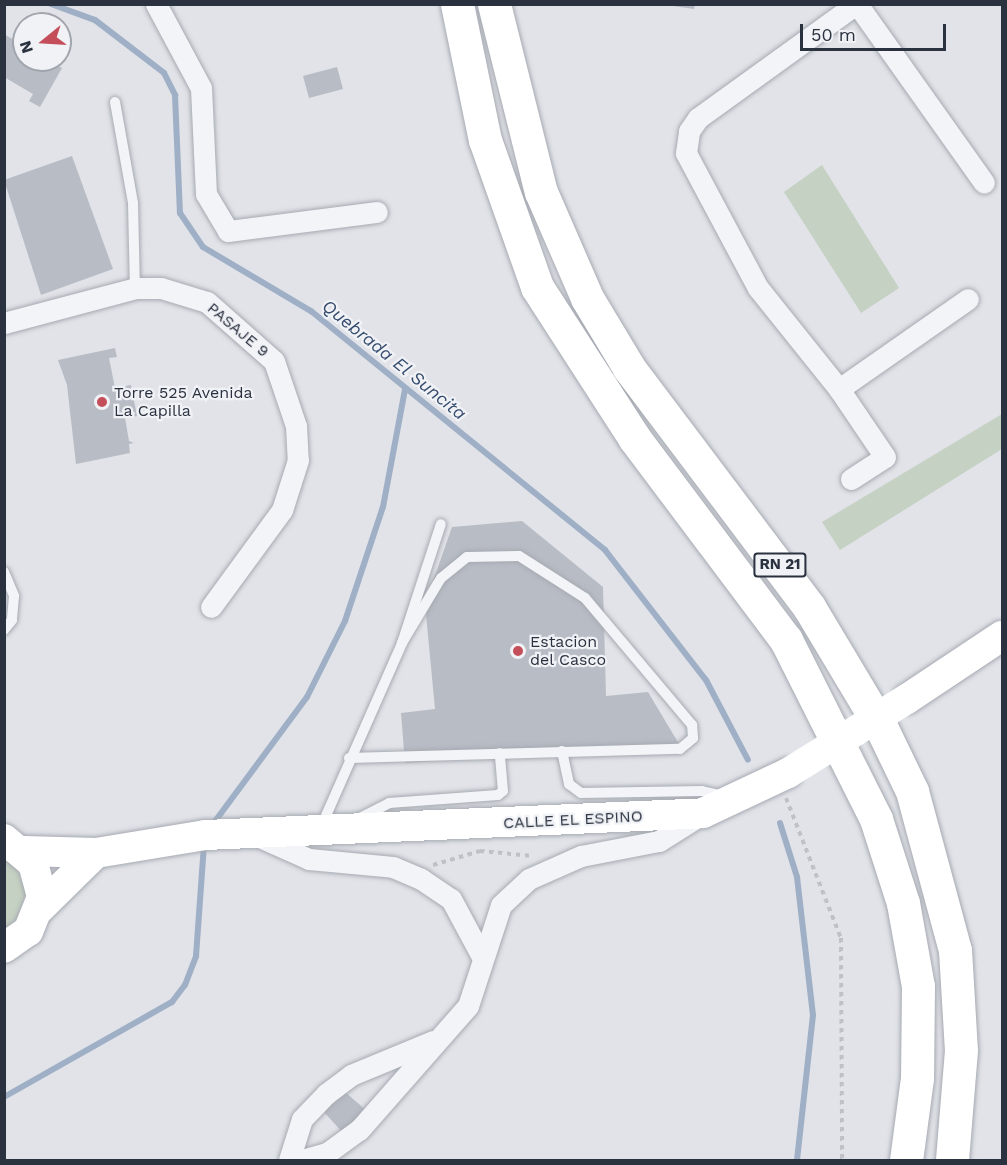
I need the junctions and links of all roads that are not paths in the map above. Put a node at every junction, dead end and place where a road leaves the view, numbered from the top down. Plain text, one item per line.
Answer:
1 (156, 4) edge
2 (457, 4) edge
3 (494, 4) edge
4 (856, 4) edge
5 (115, 102) dead end
6 (984, 183) dead end
7 (377, 212) dead end
8 (135, 288) junction
9 (968, 299) dead end
10 (4, 323) edge
11 (839, 389) junction
12 (851, 479) dead end
13 (441, 524) dead end
14 (4, 572) edge
15 (210, 607) dead end
16 (4, 630) edge
17 (1002, 636) edge
18 (402, 643) junction
19 (561, 751) junction
20 (500, 753) junction
21 (349, 758) junction
22 (739, 800) junction
23 (703, 813) junction
24 (332, 830) junction
25 (254, 835) junction
26 (11, 843) edge
27 (96, 853) junction
28 (40, 908) junction
29 (4, 948) edge
30 (482, 954) junction
31 (434, 1041) junction
32 (289, 1161) edge
33 (302, 1161) edge
34 (906, 1161) edge
35 (952, 1161) edge

1 - 7 street
2 - 34 highway, RN 21
3 - 35 highway, RN 21
4 - 6 street
4 - 11 street
5 - 8 lane
8 - 10 street, PASAJE 9
8 - 15 street, PASAJE 9
9 - 11 street
11 - 12 street
13 - 18 lane
14 - 16 lane
17 - 22 street, CALLE EL ESPINO, bridge
18 - 19 lane
18 - 21 lane
19 - 20 lane
19 - 22 lane
20 - 21 lane
20 - 24 lane
21 - 24 lane
22 - 23 street, CALLE EL ESPINO
23 - 24 street, CALLE EL ESPINO
23 - 30 street
24 - 25 street, CALLE EL ESPINO
25 - 27 street, CALLE EL ESPINO
25 - 30 street
26 - 27 street, CALLE EL ESPINO
26 - 28 street
27 - 28 street
28 - 29 street
30 - 31 street
31 - 32 street
31 - 33 street

